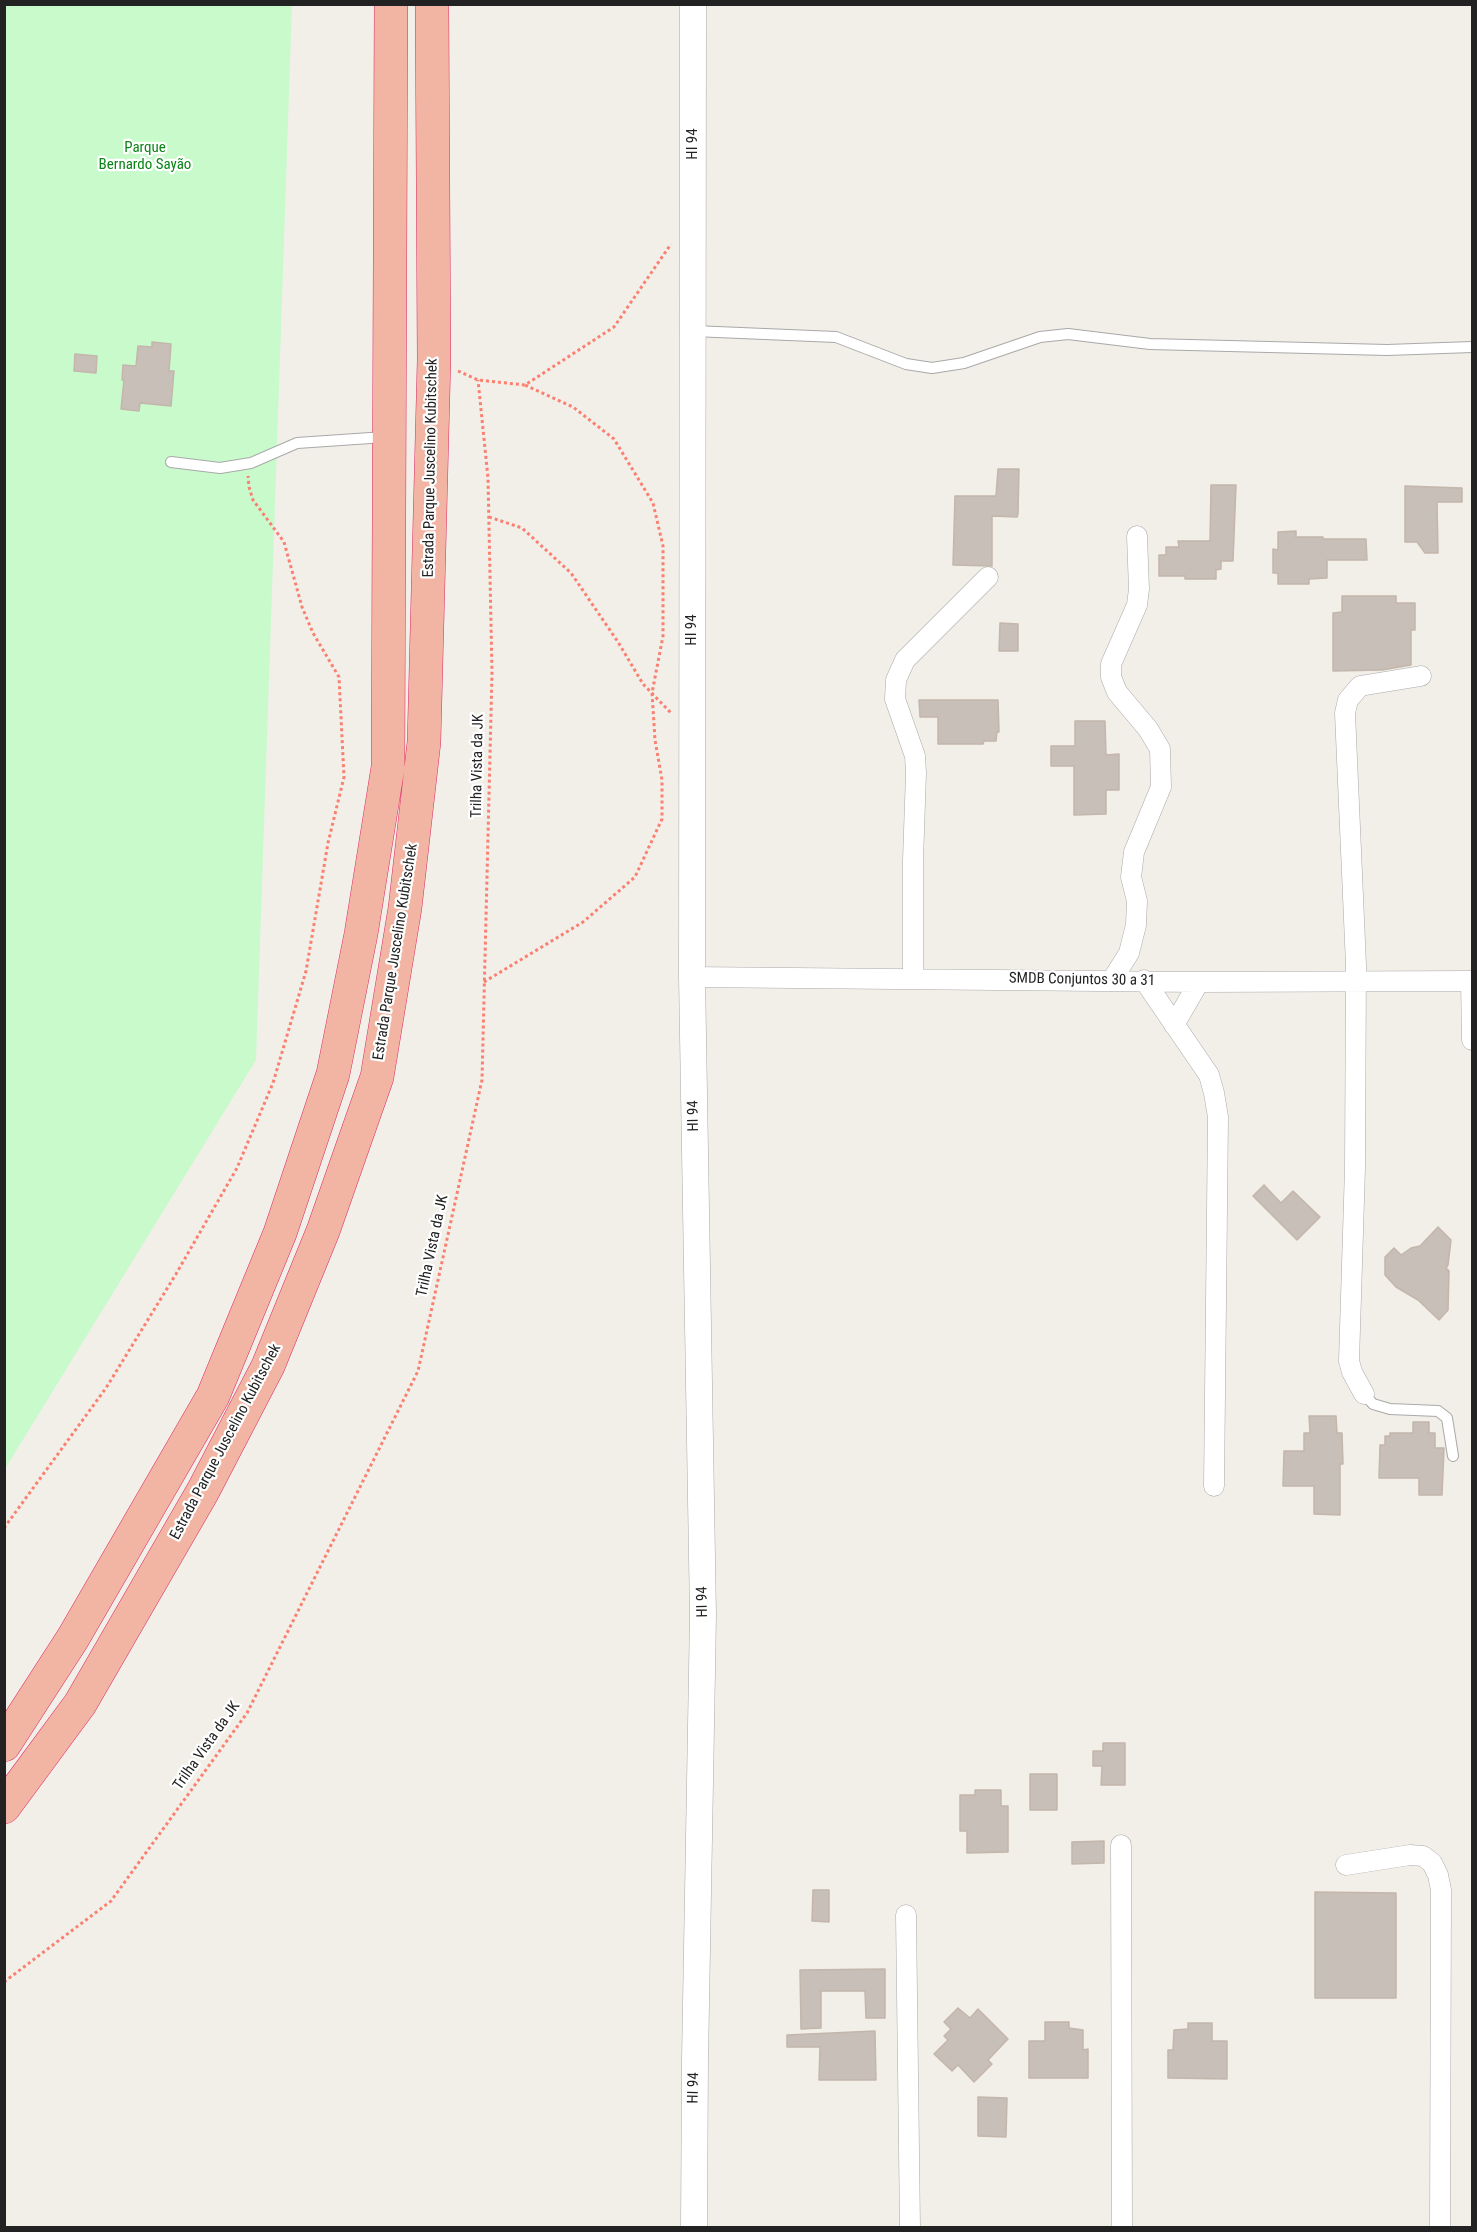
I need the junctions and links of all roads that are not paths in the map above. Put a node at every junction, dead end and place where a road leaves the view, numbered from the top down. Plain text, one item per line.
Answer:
1 (391, 4) edge
2 (432, 4) edge
3 (693, 4) edge
4 (692, 331) junction
5 (1473, 347) edge
6 (389, 436) junction
7 (171, 462) dead end
8 (1137, 536) dead end
9 (988, 577) dead end
10 (1421, 676) dead end
11 (692, 976) junction
12 (913, 978) junction
13 (1112, 980) junction
14 (1143, 980) junction
15 (1199, 981) junction
16 (1472, 981) edge
17 (1356, 982) junction
18 (1174, 1025) junction
19 (1473, 1040) edge
20 (1364, 1394) joint
21 (1453, 1456) dead end
22 (1214, 1486) dead end
23 (4, 1745) edge
24 (4, 1807) edge
25 (1121, 1845) dead end
26 (1346, 1865) dead end
27 (906, 1915) dead end
28 (694, 2228) edge
29 (910, 2228) edge
30 (1122, 2228) edge
31 (1440, 2228) edge

1 - 6 highway
2 - 24 highway, Estrada Parque Juscelino Kubitschek
3 - 4 street, HI 94
4 - 5 lane
4 - 11 street, HI 94
6 - 7 lane
6 - 23 highway
8 - 13 street
9 - 12 street
10 - 17 street
11 - 12 street, SMDB Conjuntos 30 a 31
11 - 28 street, HI 94
12 - 13 street, SMDB Conjuntos 30 a 31
13 - 14 street, SMDB Conjuntos 30 a 31
14 - 15 street, SMDB Conjuntos 30 a 31
14 - 18 street
15 - 17 street, SMDB Conjuntos 30 a 31
15 - 18 street
16 - 17 street, SMDB Conjuntos 30 a 31
16 - 19 street
17 - 20 street
18 - 22 street
20 - 21 lane
25 - 30 street
26 - 31 street
27 - 29 street

